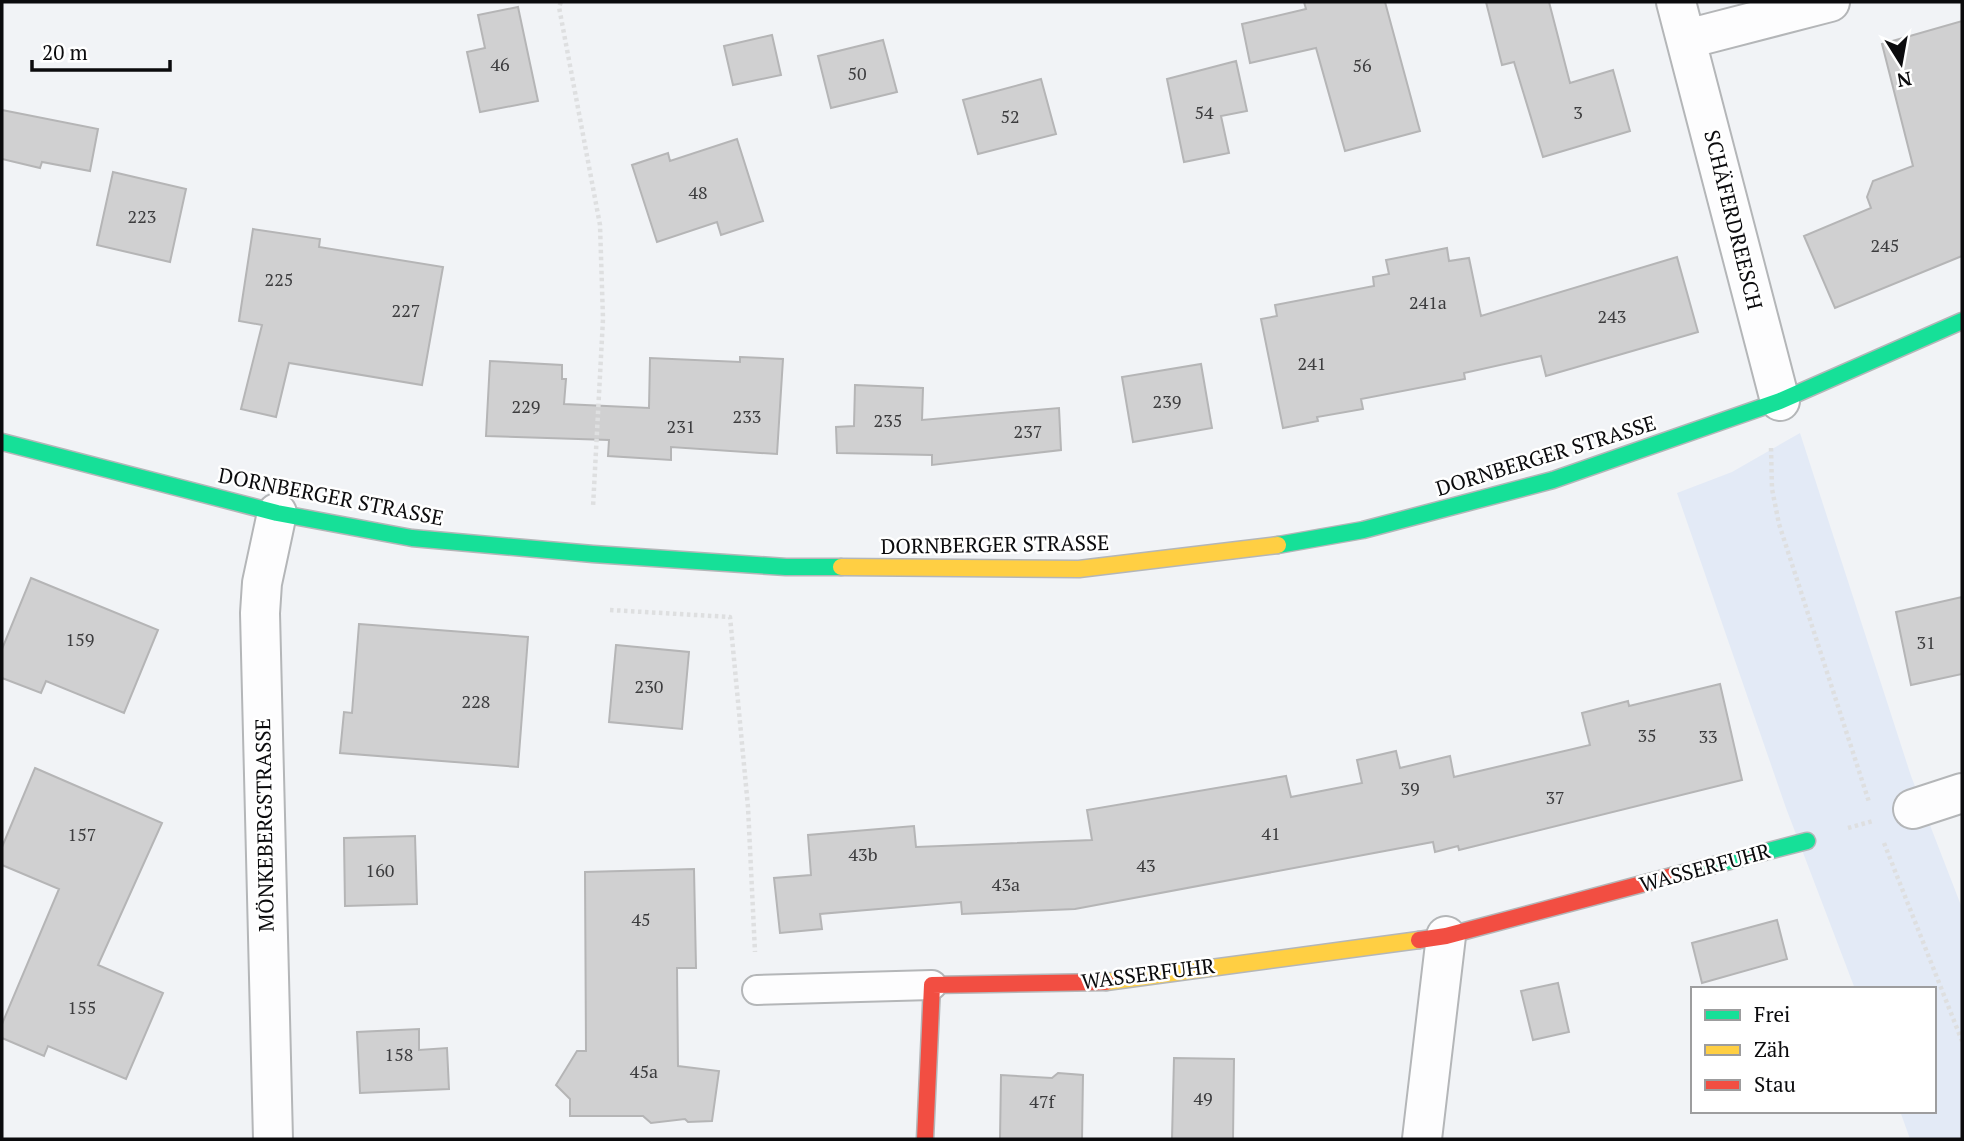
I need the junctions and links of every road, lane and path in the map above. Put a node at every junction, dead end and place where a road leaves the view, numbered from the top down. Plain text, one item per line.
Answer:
1 (561, 2) edge
2 (1676, 2) edge
3 (1830, 2) edge
4 (1687, 39) junction
5 (1962, 320) edge
6 (1780, 401) junction
7 (1771, 437) dead end
8 (2, 442) edge
9 (593, 507) dead end
10 (277, 513) junction
11 (610, 610) dead end
12 (1962, 793) edge
13 (1913, 809) dead end
14 (1875, 820) junction
15 (1807, 841) joint
16 (1446, 936) junction
17 (932, 985) junction
18 (757, 990) joint
19 (1962, 1041) edge
20 (273, 1139) edge
21 (925, 1139) edge
22 (1422, 1139) edge

1 - 9 path
2 - 4 street, SCHÄFERDREESCH
3 - 4 street
4 - 6 street, SCHÄFERDREESCH
5 - 6 main road, DORNBERGER STRASSE
6 - 10 main road, DORNBERGER STRASSE
7 - 14 path
8 - 10 main road, DORNBERGER STRASSE
10 - 20 street, MÖNKEBERGSTRASSE
11 - 18 path
12 - 13 street
14 - 15 path
14 - 19 path
15 - 16 main road, WASSERFUHR
16 - 17 main road, WASSERFUHR
16 - 22 street
17 - 18 lane, WASSERFUHR
17 - 21 main road

